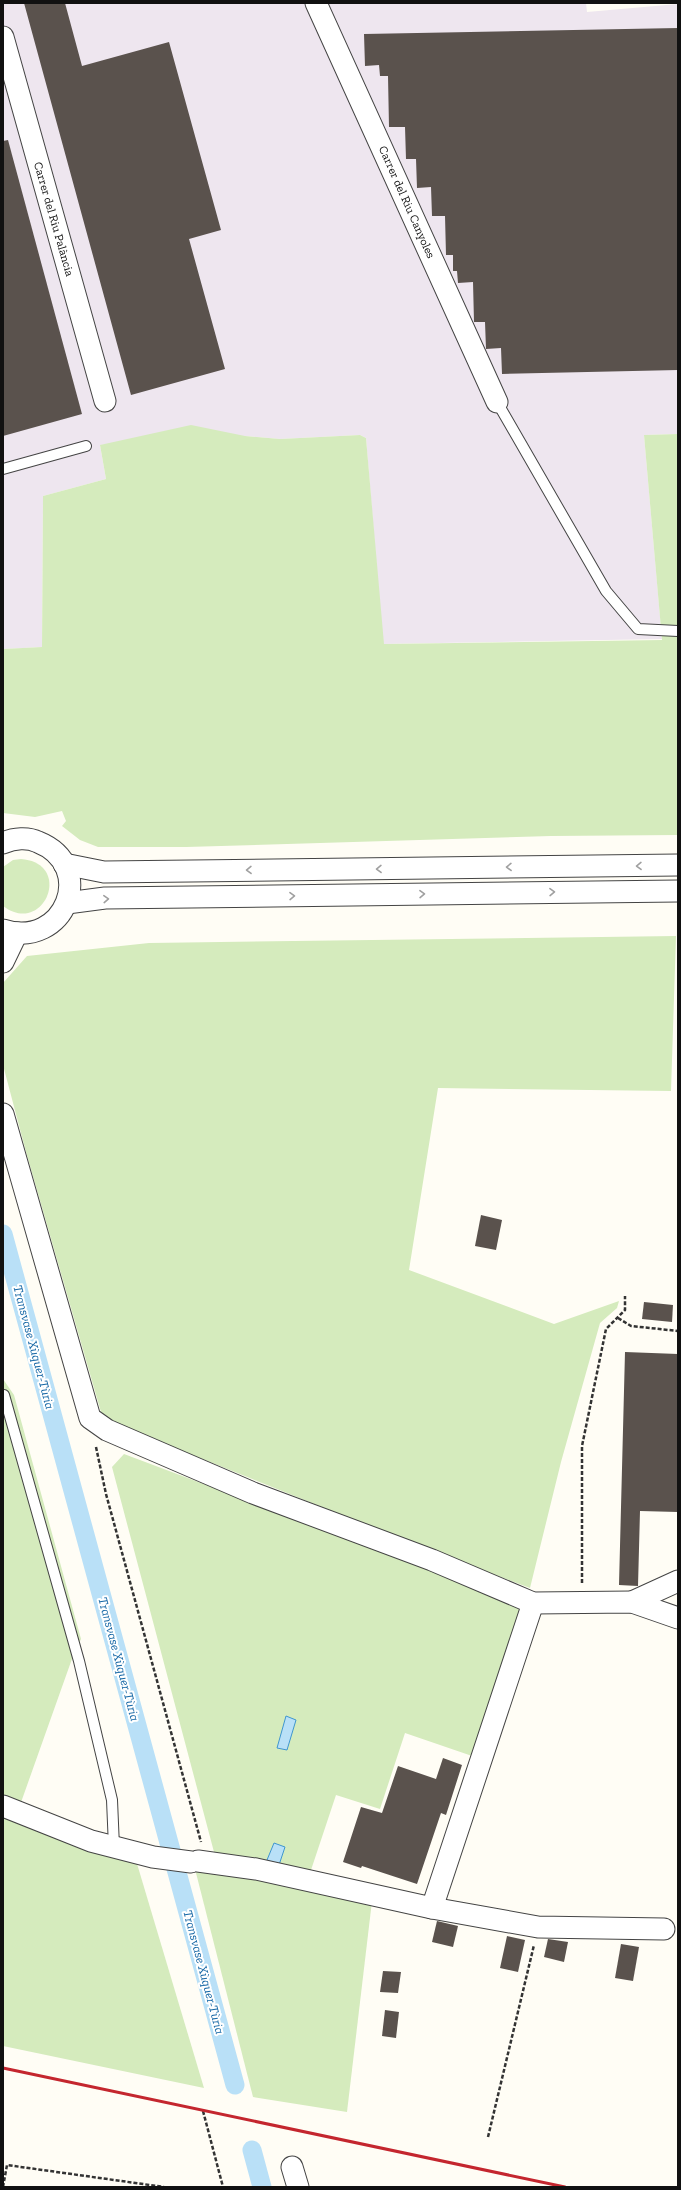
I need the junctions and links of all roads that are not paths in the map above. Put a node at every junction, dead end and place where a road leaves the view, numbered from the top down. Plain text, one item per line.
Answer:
1 (316, 3) edge
2 (3, 37) edge
3 (105, 401) dead end
4 (497, 402) joint
5 (86, 446) dead end
6 (3, 469) edge
7 (678, 630) edge
8 (9, 838) edge
9 (64, 864) junction
10 (678, 865) edge
11 (678, 891) edge
12 (67, 903) junction
13 (10, 932) edge
14 (3, 962) edge
15 (3, 1114) edge
16 (4, 1395) dead end
17 (678, 1580) edge
18 (632, 1602) junction
19 (533, 1603) junction
20 (678, 1618) edge
21 (3, 1806) edge
22 (114, 1847) junction
23 (432, 1908) junction
24 (664, 1929) dead end
25 (292, 2167) dead end
26 (298, 2187) edge

1 - 4 street, Carrer del Riu Canyoles
2 - 3 street, Carrer del Riu Palància
4 - 7 lane
5 - 6 lane
8 - 9 street
10 -> 9 street
9 - 12 street
12 -> 11 street
12 - 13 street
13 - 14 street
15 - 19 street
16 - 22 lane
17 - 18 street
18 - 19 street
18 - 20 street
19 - 23 street
21 - 22 street
22 - 23 street
23 - 24 street
25 - 26 street

